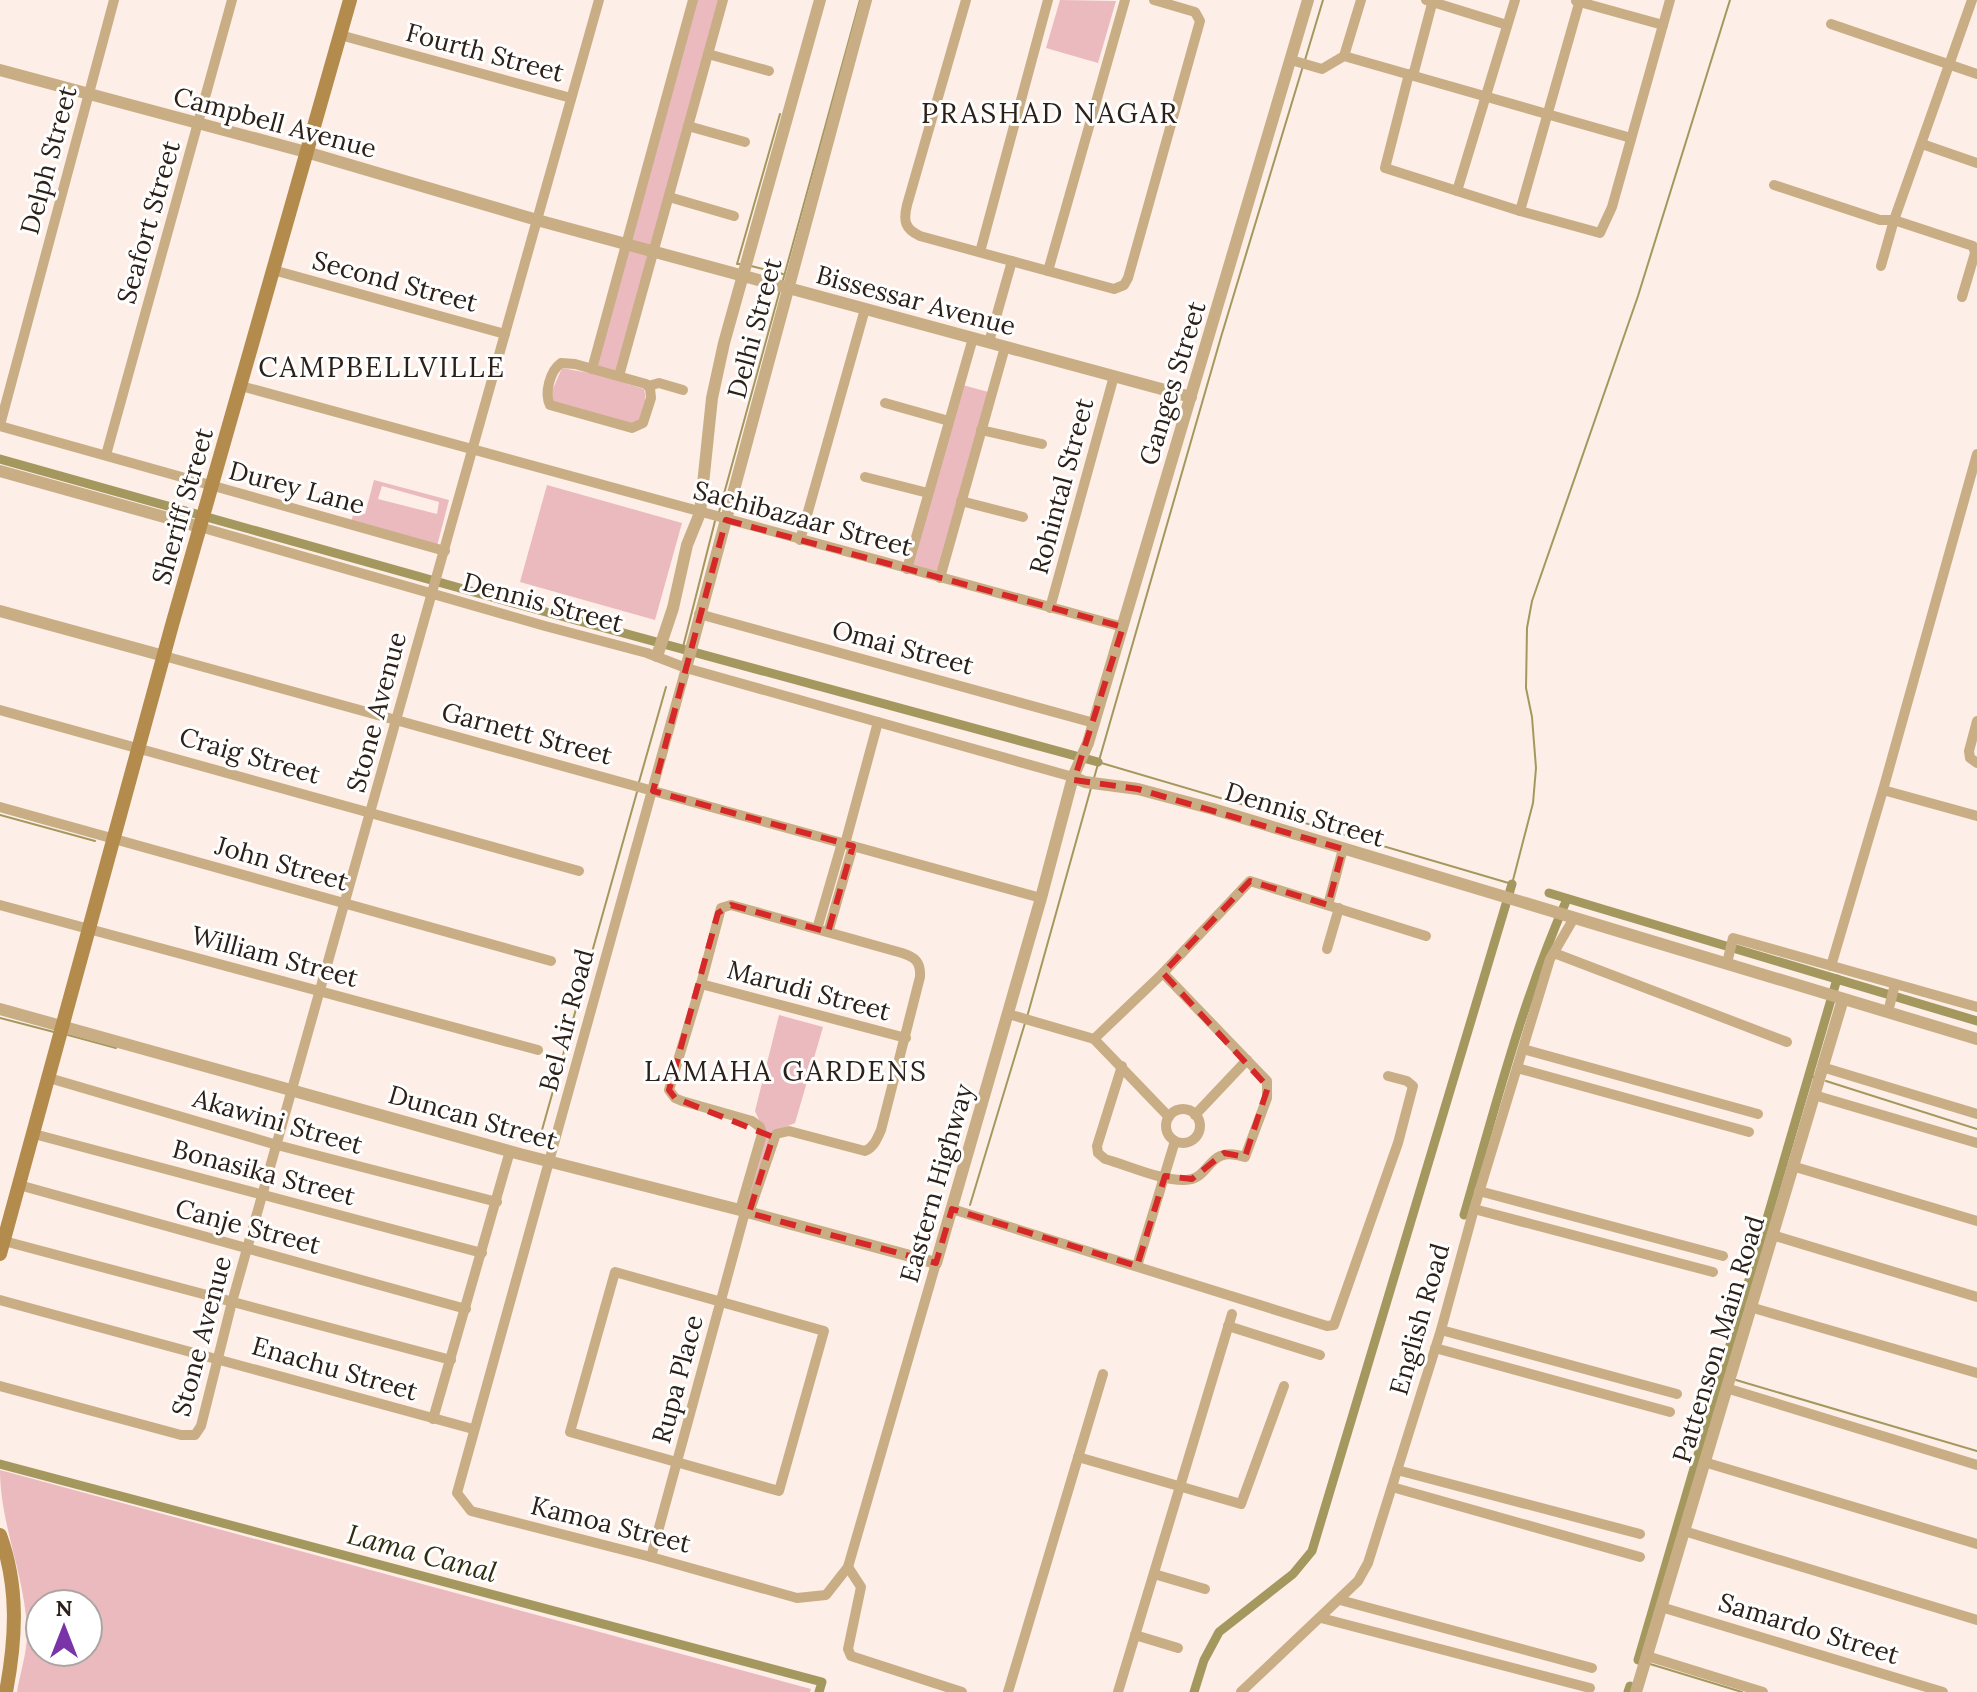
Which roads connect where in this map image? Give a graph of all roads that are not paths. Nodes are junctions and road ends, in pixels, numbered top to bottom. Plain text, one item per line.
1 (114, 0) edge
2 (232, 0) edge
3 (350, 0) edge
4 (599, 0) edge
5 (693, 0) edge
6 (723, 0) edge
7 (820, 0) edge
8 (866, 0) edge
9 (966, 0) edge
10 (1048, 0) edge
11 (1125, 0) edge
12 (1154, 0) edge
13 (1308, 0) edge
14 (1361, 0) edge
15 (1515, 0) edge
16 (1670, 0) edge
17 (1972, 0) edge
18 (1431, 1) edge
19 (1578, 1) edge
20 (1831, 24) dead end
21 (1507, 25) junction
22 (1663, 25) junction
23 (340, 35) junction
24 (708, 54) junction
25 (1344, 56) junction
26 (1299, 62) junction
27 (1949, 65) junction
28 (0, 70) edge
29 (769, 71) dead end
30 (1977, 74) edge
31 (1410, 75) junction
32 (89, 94) junction
33 (1485, 97) junction
34 (571, 98) junction
35 (1548, 114) junction
36 (198, 124) junction
37 (688, 126) junction
38 (1631, 138) junction
39 (745, 142) dead end
40 (1922, 144) junction
41 (306, 152) junction
42 (1977, 163) edge
43 (1774, 185) dead end
44 (1457, 191) junction
45 (669, 197) junction
46 (1520, 211) junction
47 (734, 216) dead end
48 (537, 220) junction
49 (1894, 220) junction
50 (627, 244) junction
51 (654, 251) junction
52 (980, 252) junction
53 (1012, 261) junction
54 (1881, 266) dead end
55 (273, 270) junction
56 (1048, 271) junction
57 (742, 275) junction
58 (783, 287) junction
59 (1962, 297) dead end
60 (865, 309) junction
61 (505, 334) junction
62 (973, 338) junction
63 (989, 342) junction
64 (1005, 347) junction
65 (592, 369) junction
66 (619, 376) junction
67 (1114, 376) junction
68 (241, 386) junction
69 (648, 386) junction
70 (683, 390) dead end
71 (1191, 397) junction
72 (885, 403) dead end
73 (949, 421) junction
74 (0, 425) edge
75 (981, 430) junction
76 (1042, 444) dead end
77 (473, 450) junction
78 (1977, 454) edge
79 (106, 455) junction
80 (0, 471) edge
81 (865, 477) dead end
82 (213, 487) junction
83 (928, 493) junction
84 (961, 501) junction
85 (714, 516) junction
86 (1023, 517) dead end
87 (200, 527) junction
88 (800, 540) junction
89 (445, 551) junction
90 (907, 569) junction
91 (940, 578) junction
92 (431, 594) junction
93 (1050, 608) junction
94 (0, 611) edge
95 (699, 614) junction
96 (1123, 627) junction
97 (164, 656) junction
98 (660, 658) junction
99 (683, 667) junction
100 (0, 710) edge
101 (395, 720) junction
102 (1977, 721) edge
103 (878, 722) junction
104 (1094, 723) junction
105 (141, 747) junction
106 (1977, 763) edge
107 (1083, 777) junction
108 (1883, 790) junction
109 (653, 791) junction
110 (0, 807) edge
111 (371, 813) junction
112 (1977, 816) edge
113 (115, 838) junction
114 (847, 844) junction
115 (1343, 849) junction
116 (579, 871) dead end
117 (1041, 898) junction
118 (346, 904) junction
119 (0, 905) edge
120 (1334, 906) junction
121 (1565, 915) junction
122 (89, 929) junction
123 (823, 931) junction
124 (1426, 936) dead end
125 (1327, 949) dead end
126 (1554, 953) junction
127 (551, 961) dead end
128 (1727, 963) junction
129 (1831, 966) junction
130 (1163, 973) junction
131 (701, 984) junction
132 (1895, 984) junction
133 (320, 990) junction
134 (1843, 999) junction
135 (1977, 1007) edge
136 (0, 1009) edge
137 (1888, 1012) junction
138 (1008, 1014) junction
139 (62, 1031) junction
140 (906, 1038) junction
141 (1094, 1039) junction
142 (1977, 1039) edge
143 (1787, 1042) dead end
144 (1523, 1049) junction
145 (538, 1050) dead end
146 (1247, 1060) junction
147 (1122, 1066) junction
148 (1517, 1068) junction
149 (1822, 1068) junction
150 (1388, 1076) dead end
151 (49, 1078) junction
152 (292, 1089) junction
153 (1815, 1090) junction
154 (1758, 1114) dead end
155 (1977, 1114) edge
156 (1195, 1115) junction
157 (1169, 1117) junction
158 (1749, 1132) dead end
159 (34, 1134) junction
160 (768, 1135) junction
161 (1175, 1141) junction
162 (1977, 1143) edge
163 (277, 1145) junction
164 (515, 1152) junction
165 (549, 1162) junction
166 (1792, 1166) junction
167 (1165, 1176) junction
168 (19, 1185) junction
169 (1479, 1191) junction
170 (262, 1195) junction
171 (497, 1202) junction
172 (952, 1209) junction
173 (1474, 1209) junction
174 (745, 1211) junction
175 (1977, 1221) edge
176 (1772, 1235) junction
177 (3, 1239) edge
178 (247, 1248) junction
179 (482, 1253) junction
180 (1723, 1256) dead end
181 (936, 1263) junction
182 (1137, 1266) junction
183 (1713, 1272) dead end
184 (1977, 1297) edge
185 (0, 1300) edge
186 (232, 1302) junction
187 (721, 1302) junction
188 (1750, 1307) junction
189 (466, 1309) junction
190 (1232, 1314) dead end
191 (1228, 1326) junction
192 (1441, 1330) junction
193 (1435, 1348) junction
194 (1320, 1355) dead end
195 (219, 1359) junction
196 (451, 1360) junction
197 (1977, 1373) edge
198 (1103, 1374) dead end
199 (0, 1386) edge
200 (1284, 1386) dead end
201 (1726, 1388) junction
202 (1677, 1394) dead end
203 (1670, 1412) dead end
204 (433, 1419) junction
205 (473, 1429) junction
206 (1078, 1457) junction
207 (677, 1462) junction
208 (1704, 1462) junction
209 (1977, 1465) edge
210 (1397, 1470) junction
211 (1392, 1487) junction
212 (1179, 1488) junction
213 (1684, 1531) junction
214 (1640, 1534) dead end
215 (0, 1535) edge
216 (1977, 1544) edge
217 (651, 1557) junction
218 (1640, 1557) dead end
219 (848, 1567) junction
220 (1154, 1574) junction
221 (1205, 1589) dead end
222 (826, 1595) joint
223 (1340, 1600) junction
224 (1661, 1607) junction
225 (1321, 1618) junction
226 (1977, 1620) edge
227 (1135, 1635) junction
228 (1178, 1648) dead end
229 (1647, 1656) junction
230 (12, 1659) junction
231 (1592, 1668) dead end
232 (0, 1687) edge
233 (1590, 1688) dead end
234 (6, 1692) edge
235 (962, 1692) edge
236 (1008, 1692) edge
237 (1118, 1692) edge
238 (1241, 1692) edge
239 (1636, 1692) edge
240 (1763, 1692) edge
241 (1943, 1692) edge

1 - 32 street, Delph Street
2 - 36 street, Seafort Street
3 - 23 main road, Sheriff Street
4 - 34 street, Stone Avenue
5 - 50 street
6 - 24 street
7 - 57 street, Delhi Street
8 - 58 street, Delhi Street
9 - 52 street
10 - 52 street
11 - 56 street
12 - 56 street
13 - 26 street, Ganges Street
14 - 25 street
15 - 21 street
16 - 22 street
17 - 27 street
18 - 21 street
18 - 31 street
19 - 22 street
19 - 35 street
20 - 27 street
21 - 33 street
22 - 38 street
23 - 34 street, Fourth Street
23 - 41 main road, Sheriff Street
24 - 29 street
24 - 37 street
25 - 26 street
25 - 31 street
26 - 71 street, Ganges Street
27 - 30 street
27 - 40 street
28 - 32 street, Campbell Avenue
31 - 33 street
31 - 44 street
32 - 36 street, Campbell Avenue
32 - 74 street, Delph Street
33 - 35 street
33 - 44 street
34 - 48 street, Stone Avenue
35 - 38 street
35 - 46 street
36 - 41 street, Campbell Avenue
36 - 79 street, Seafort Street
37 - 39 street
37 - 45 street
38 - 46 street
40 - 42 street
40 - 49 street
41 - 48 street, Campbell Avenue
41 - 55 main road, Sheriff Street
43 - 49 street
44 - 46 street
45 - 47 street
45 - 51 street
48 - 50 street, Bissessar Avenue
48 - 61 street, Stone Avenue
49 - 54 street
49 - 59 street
50 - 51 street, Bissessar Avenue
50 - 65 street
51 - 57 street, Bissessar Avenue
51 - 66 street
52 - 53 street
53 - 56 street
53 - 63 street
55 - 61 street, Second Street
55 - 68 main road, Sheriff Street
57 - 58 street, Bissessar Avenue
57 - 85 street, Delhi Street
58 - 60 street, Bissessar Avenue
58 - 85 street, Delhi Street
60 - 62 street, Bissessar Avenue
60 - 88 street
61 - 77 street, Stone Avenue
62 - 63 street, Bissessar Avenue
62 - 73 street
63 - 64 street, Bissessar Avenue
64 - 67 street, Bissessar Avenue
64 - 75 street
65 - 66 street
65 - 69 street
66 - 69 street
67 - 71 street, Bissessar Avenue
67 - 93 street, Rohintal Street
68 - 77 street, Sachibazaar Street
68 - 82 main road, Sheriff Street
69 - 70 street
71 - 96 street, Ganges Street
72 - 73 street
73 - 83 street
74 - 79 street, Durey Lane
75 - 76 street
75 - 84 street
77 - 85 street, Sachibazaar Street
77 - 89 street, Stone Avenue
78 - 108 street
79 - 82 street, Durey Lane
80 - 87 street, Dennis Street
81 - 83 street
82 - 87 main road, Sheriff Street
82 - 89 street, Durey Lane
83 - 90 street
84 - 86 street
84 - 91 street
85 - 88 street, Sachibazaar Street
85 - 95 street, Delhi Street
85 - 98 street, Delhi Street
87 - 92 street, Dennis Street
87 - 97 main road, Sheriff Street
88 - 90 street, Sachibazaar Street
89 - 92 street, Stone Avenue
90 - 91 street, Sachibazaar Street
91 - 93 street, Sachibazaar Street
92 - 98 street, Dennis Street
92 - 101 street, Stone Avenue
93 - 96 street, Sachibazaar Street
94 - 97 street, Garnett Street
95 - 99 street, Delhi Street
95 - 104 street, Omai Street
96 - 104 street, Ganges Street
97 - 101 street, Garnett Street
97 - 105 main road, Sheriff Street
98 - 99 street, Dennis Street
99 - 103 street, Dennis Street
99 - 109 street, Bel Air Road
100 - 105 street, Craig Street
101 - 109 street, Garnett Street
101 - 111 street, Stone Avenue
102 - 106 street
103 - 107 street, Dennis Street
103 - 114 street
104 - 107 street, Ganges Street
105 - 111 street, Craig Street
105 - 113 main road, Sheriff Street
107 - 115 street, Dennis Street
107 - 117 street, Eastern Highway
108 - 112 street
108 - 129 street
109 - 114 street, Garnett Street
109 - 165 street, Bel Air Road
110 - 113 street, John Street
111 - 116 street, Craig Street
111 - 118 street, Stone Avenue
113 - 118 street, John Street
113 - 122 main road, Sheriff Street
114 - 117 street, Garnett Street
114 - 123 street
115 - 120 street
115 - 121 street, Dennis Street
117 - 138 street, Eastern Highway
118 - 127 street, John Street
118 - 133 street, Stone Avenue
119 - 122 street, William Street
120 - 124 street
120 - 125 street
120 - 130 street
121 - 126 street, English Road
121 - 128 street
122 - 133 street, William Street
122 - 139 main road, Sheriff Street
123 - 131 street
123 - 140 street
126 - 143 street
126 - 144 street, English Road
128 - 129 street
128 - 134 street
129 - 132 street
130 - 141 street
130 - 146 street
131 - 140 street, Marudi Street
131 - 160 street
132 - 135 street
132 - 137 street
133 - 145 street, William Street
133 - 152 street, Stone Avenue
134 - 137 street
134 - 149 street, Pattenson Main Road
136 - 139 street, Duncan Street
137 - 142 street
138 - 141 street
138 - 172 street, Eastern Highway
139 - 151 main road, Sheriff Street
139 - 152 street, Duncan Street
140 - 160 street
141 - 147 street
144 - 148 street, English Road
144 - 154 street
146 - 156 street
146 - 167 street
147 - 157 street
147 - 167 street
148 - 158 street
148 - 169 street, English Road
149 - 153 street, Pattenson Main Road
149 - 155 street
150 - 182 street
151 - 159 main road, Sheriff Street
151 - 163 street, Akawini Street
152 - 163 street, Stone Avenue
152 - 164 street, Duncan Street
153 - 162 street
153 - 166 street, Pattenson Main Road
156 - 157 street
156 - 161 street
157 - 161 street
159 - 168 main road, Sheriff Street
159 - 170 street, Bonasika Street
160 - 174 street, Rupa Place
161 - 167 street
163 - 170 street, Stone Avenue
163 - 171 street, Akawini Street
164 - 165 street, Duncan Street
164 - 171 street
165 - 174 street, Duncan Street
165 - 205 street, Bel Air Road
166 - 175 street
166 - 176 street, Pattenson Main Road
167 - 182 street
168 - 177 main road, Sheriff Street
168 - 178 street, Canje Street
169 - 173 street, English Road
169 - 180 street
170 - 178 street, Stone Avenue
170 - 179 street, Bonasika Street
171 - 179 street
172 - 181 street, Eastern Highway
172 - 182 street
173 - 183 street
173 - 192 street, English Road
174 - 181 street, Duncan Street
174 - 187 street, Rupa Place
176 - 184 street
176 - 188 street, Pattenson Main Road
177 - 186 street
178 - 186 street, Stone Avenue
178 - 189 street, Canje Street
179 - 189 street
181 - 219 street, Eastern Highway
185 - 195 street, Enachu Street
186 - 195 street, Stone Avenue
186 - 196 street
187 - 207 street, Rupa Place
187 - 207 street
187 - 207 street
188 - 197 street
188 - 201 street, Pattenson Main Road
189 - 196 street
190 - 191 street
191 - 194 street
191 - 212 street
192 - 193 street, English Road
192 - 202 street
193 - 203 street
193 - 210 street, English Road
195 - 199 street, Stone Avenue
195 - 204 street, Enachu Street
196 - 204 street
198 - 206 street
200 - 212 street
201 - 208 street, Pattenson Main Road
201 - 209 street
204 - 205 street, Enachu Street
205 - 217 street, Kamoa Street
206 - 212 street
206 - 236 street
207 - 217 street, Rupa Place
208 - 213 street, Pattenson Main Road
208 - 216 street
210 - 211 street, English Road
210 - 214 street
211 - 218 street
211 - 223 street, English Road
212 - 220 street
213 - 224 street, Pattenson Main Road
213 - 226 street
215 - 230 main road
217 - 222 street, Kamoa Street
219 - 222 street, Eastern Highway
219 - 235 street
220 - 221 street
220 - 227 street
223 - 225 street, English Road
223 - 231 street
224 - 229 street, Pattenson Main Road
224 - 241 street, Samardo Street
225 - 233 street
225 - 238 street, English Road
227 - 228 street
227 - 237 street
229 - 239 street, Pattenson Main Road
229 - 240 street
230 - 232 main road
230 - 234 main road

